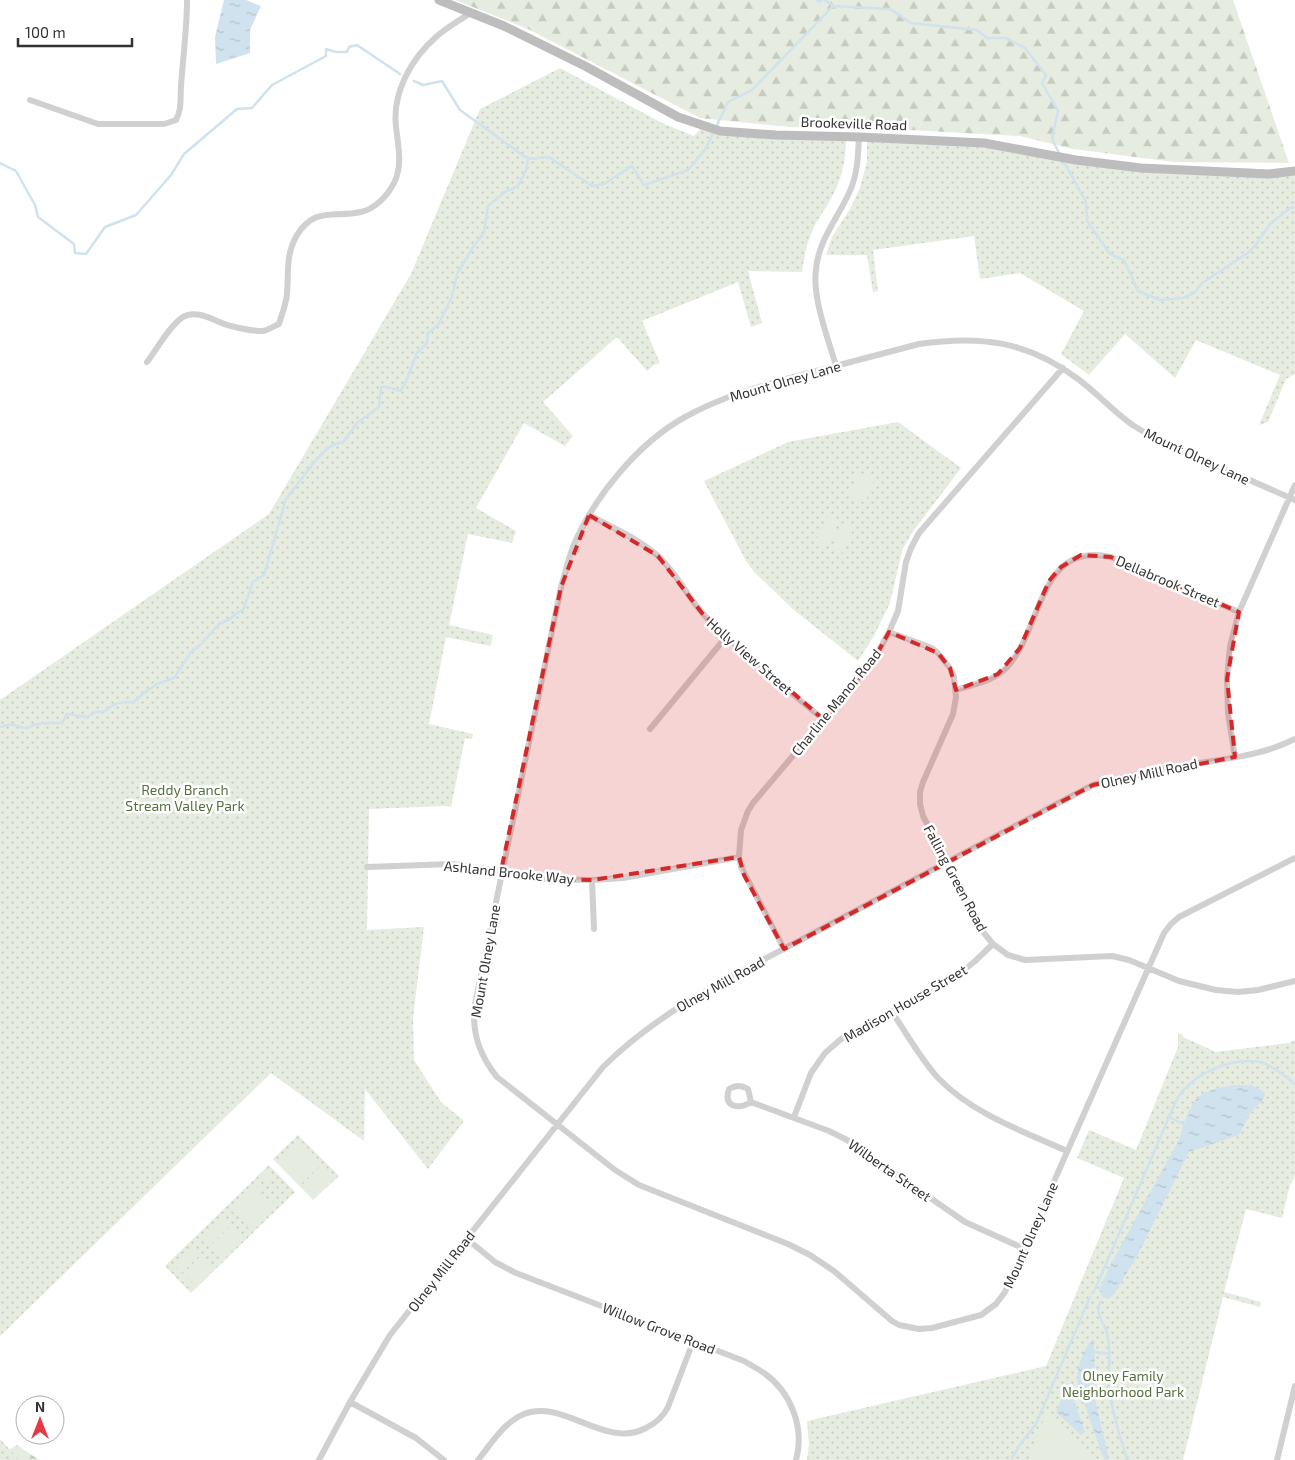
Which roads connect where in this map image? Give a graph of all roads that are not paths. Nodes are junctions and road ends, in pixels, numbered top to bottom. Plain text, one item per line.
1 (187, 0) edge
2 (439, 0) edge
3 (470, 13) junction
4 (30, 100) dead end
5 (859, 137) junction
6 (1295, 171) edge
7 (148, 362) dead end
8 (836, 366) junction
9 (1063, 368) junction
10 (1295, 484) edge
11 (1292, 498) edge
12 (589, 515) junction
13 (1239, 612) junction
14 (889, 632) junction
15 (726, 637) junction
16 (956, 690) junction
17 (824, 720) junction
18 (650, 728) dead end
19 (1295, 739) edge
20 (1235, 757) junction
21 (739, 857) junction
22 (1295, 858) edge
23 (947, 862) junction
24 (367, 867) dead end
25 (501, 871) junction
26 (592, 880) junction
27 (594, 930) dead end
28 (993, 944) junction
29 (784, 949) junction
30 (1148, 968) junction
31 (1295, 981) edge
32 (892, 1012) junction
33 (750, 1102) dead end
34 (794, 1117) junction
35 (557, 1125) junction
36 (1067, 1151) junction
37 (466, 1239) junction
38 (1025, 1248) junction
39 (693, 1342) junction
40 (1295, 1386) edge
41 (350, 1402) junction
42 (319, 1460) edge
43 (444, 1460) edge
44 (478, 1460) edge
45 (796, 1460) edge
46 (1276, 1460) edge

1 - 4 street
2 - 3 street, Brookeville Road
3 - 5 street, Brookeville Road
3 - 7 street
5 - 6 street, Brookeville Road
5 - 8 street
8 - 9 street, Mount Olney Lane
8 - 12 street, Mount Olney Lane
9 - 11 street, Mount Olney Lane
9 - 14 street, Charline Manor Road
10 - 11 street
11 - 13 street
12 - 15 street, Holly View Street
12 - 25 street, Mount Olney Lane
13 - 16 street, Dellabrook Street
13 - 20 street
14 - 16 street, Falling Green Road
14 - 17 street, Charline Manor Road
15 - 17 street, Holly View Street
15 - 18 street
16 - 23 street, Falling Green Road
17 - 21 street, Charline Manor Road
19 - 20 street, Olney Mill Road
20 - 23 street, Olney Mill Road
21 - 26 street, Ashland Brooke Way
21 - 29 street, Charline Manor Road
22 - 30 street, Mount Olney Lane
23 - 28 street, Falling Green Road
23 - 29 street, Olney Mill Road
24 - 25 street, Ashland Brooke Way
25 - 26 street, Ashland Brooke Way
25 - 35 street, Mount Olney Lane
26 - 27 street
28 - 30 street, Falling Green Road
28 - 32 street, Madison House Street
29 - 35 street, Olney Mill Road
30 - 31 street, Falling Green Road
30 - 36 street, Mount Olney Lane
32 - 34 street, Madison House Street
32 - 36 street
33 - 34 street, Wilberta Street
34 - 38 street, Wilberta Street
35 - 37 street, Olney Mill Road
35 - 38 street, Mount Olney Lane
36 - 38 street, Mount Olney Lane
37 - 39 street, Willow Grove Road
37 - 41 street, Olney Mill Road
39 - 44 street
39 - 45 street, Willow Grove Road
40 - 46 street
41 - 42 street, Olney Mill Road
41 - 43 street

